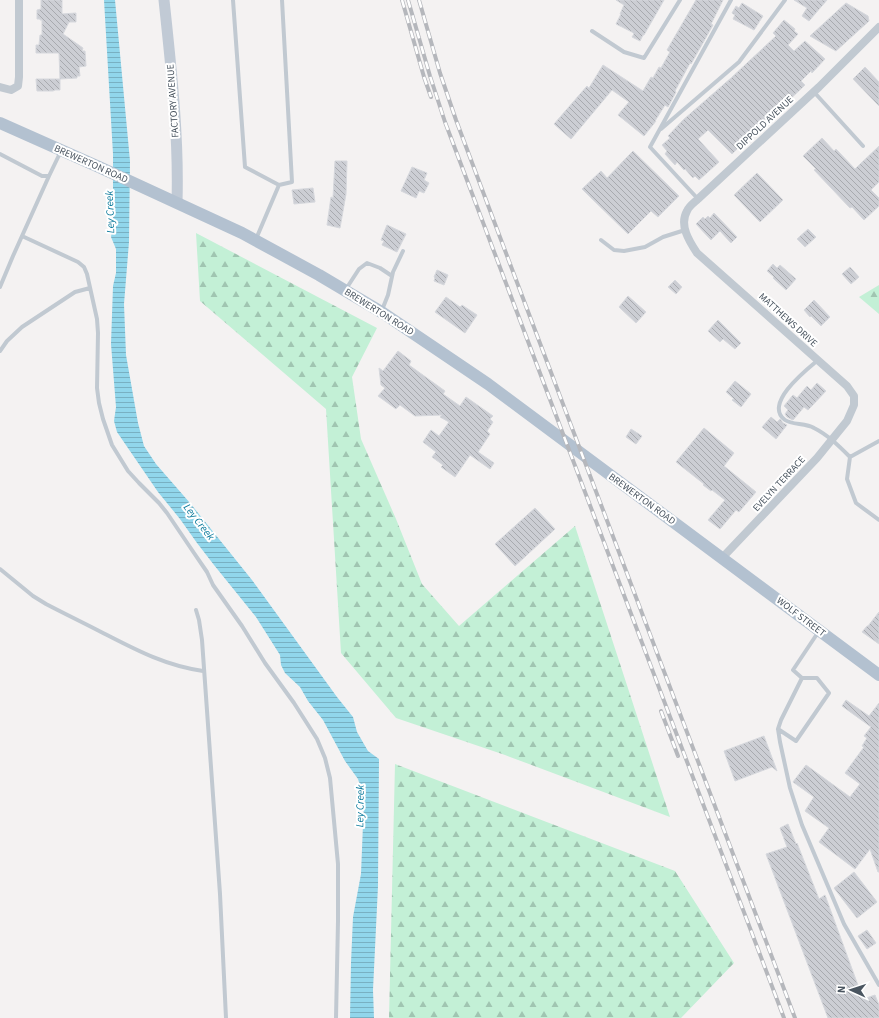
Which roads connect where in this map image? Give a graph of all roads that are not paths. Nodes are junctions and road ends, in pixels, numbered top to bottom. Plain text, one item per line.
1 (19, 0) edge
2 (164, 0) edge
3 (233, 0) edge
4 (282, 0) edge
5 (680, 0) edge
6 (731, 0) edge
7 (785, 0) edge
8 (879, 27) edge
9 (592, 31) dead end
10 (0, 87) edge
11 (814, 91) junction
12 (0, 123) edge
13 (659, 132) junction
14 (863, 146) dead end
15 (61, 150) junction
16 (0, 154) edge
17 (49, 176) junction
18 (280, 185) junction
19 (698, 199) junction
20 (177, 202) junction
21 (685, 230) junction
22 (22, 236) junction
23 (255, 240) junction
24 (601, 240) dead end
25 (688, 240) joint
26 (403, 251) dead end
27 (392, 276) junction
28 (0, 287) edge
29 (90, 288) junction
30 (345, 290) junction
31 (381, 312) junction
32 (0, 351) edge
33 (818, 360) junction
34 (847, 421) joint
35 (832, 440) junction
36 (879, 441) edge
37 (850, 457) junction
38 (879, 520) edge
39 (722, 558) junction
40 (0, 568) edge
41 (196, 610) dead end
42 (819, 631) junction
43 (204, 671) junction
44 (879, 675) edge
45 (802, 678) junction
46 (778, 729) junction
47 (879, 985) edge
48 (226, 1018) edge
49 (336, 1018) edge

1 - 10 street
2 - 20 street, FACTORY AVENUE
3 - 18 lane
4 - 18 lane
5 - 9 lane
6 - 13 lane
7 - 13 lane
8 - 11 street, DIPPOLD AVENUE
11 - 14 lane
11 - 19 street, DIPPOLD AVENUE
12 - 15 main road, BREWERTON ROAD
13 - 19 lane
15 - 17 lane
15 - 20 main road, BREWERTON ROAD
16 - 17 lane
17 - 22 lane
18 - 23 lane
19 - 21 street, DIPPOLD AVENUE
20 - 23 main road, BREWERTON ROAD
21 - 24 lane
21 - 25 street, DIPPOLD AVENUE
22 - 28 lane
22 - 29 lane
23 - 30 main road, BREWERTON ROAD
25 - 33 street, MATTHEWS DRIVE
26 - 27 lane
27 - 30 lane
27 - 31 lane
29 - 32 lane
29 - 49 lane
30 - 31 main road, BREWERTON ROAD
31 - 39 main road, BREWERTON ROAD
33 - 34 street, MATTHEWS DRIVE
33 - 35 lane
34 - 35 street, EVELYN TERRACE
35 - 37 lane
35 - 39 street, EVELYN TERRACE
36 - 37 lane
37 - 38 lane
39 - 42 main road, WOLF STREET
40 - 43 lane
41 - 43 lane
42 - 44 main road, WOLF STREET
42 - 45 lane
43 - 48 lane
45 - 46 lane
45 - 46 lane
46 - 47 lane

